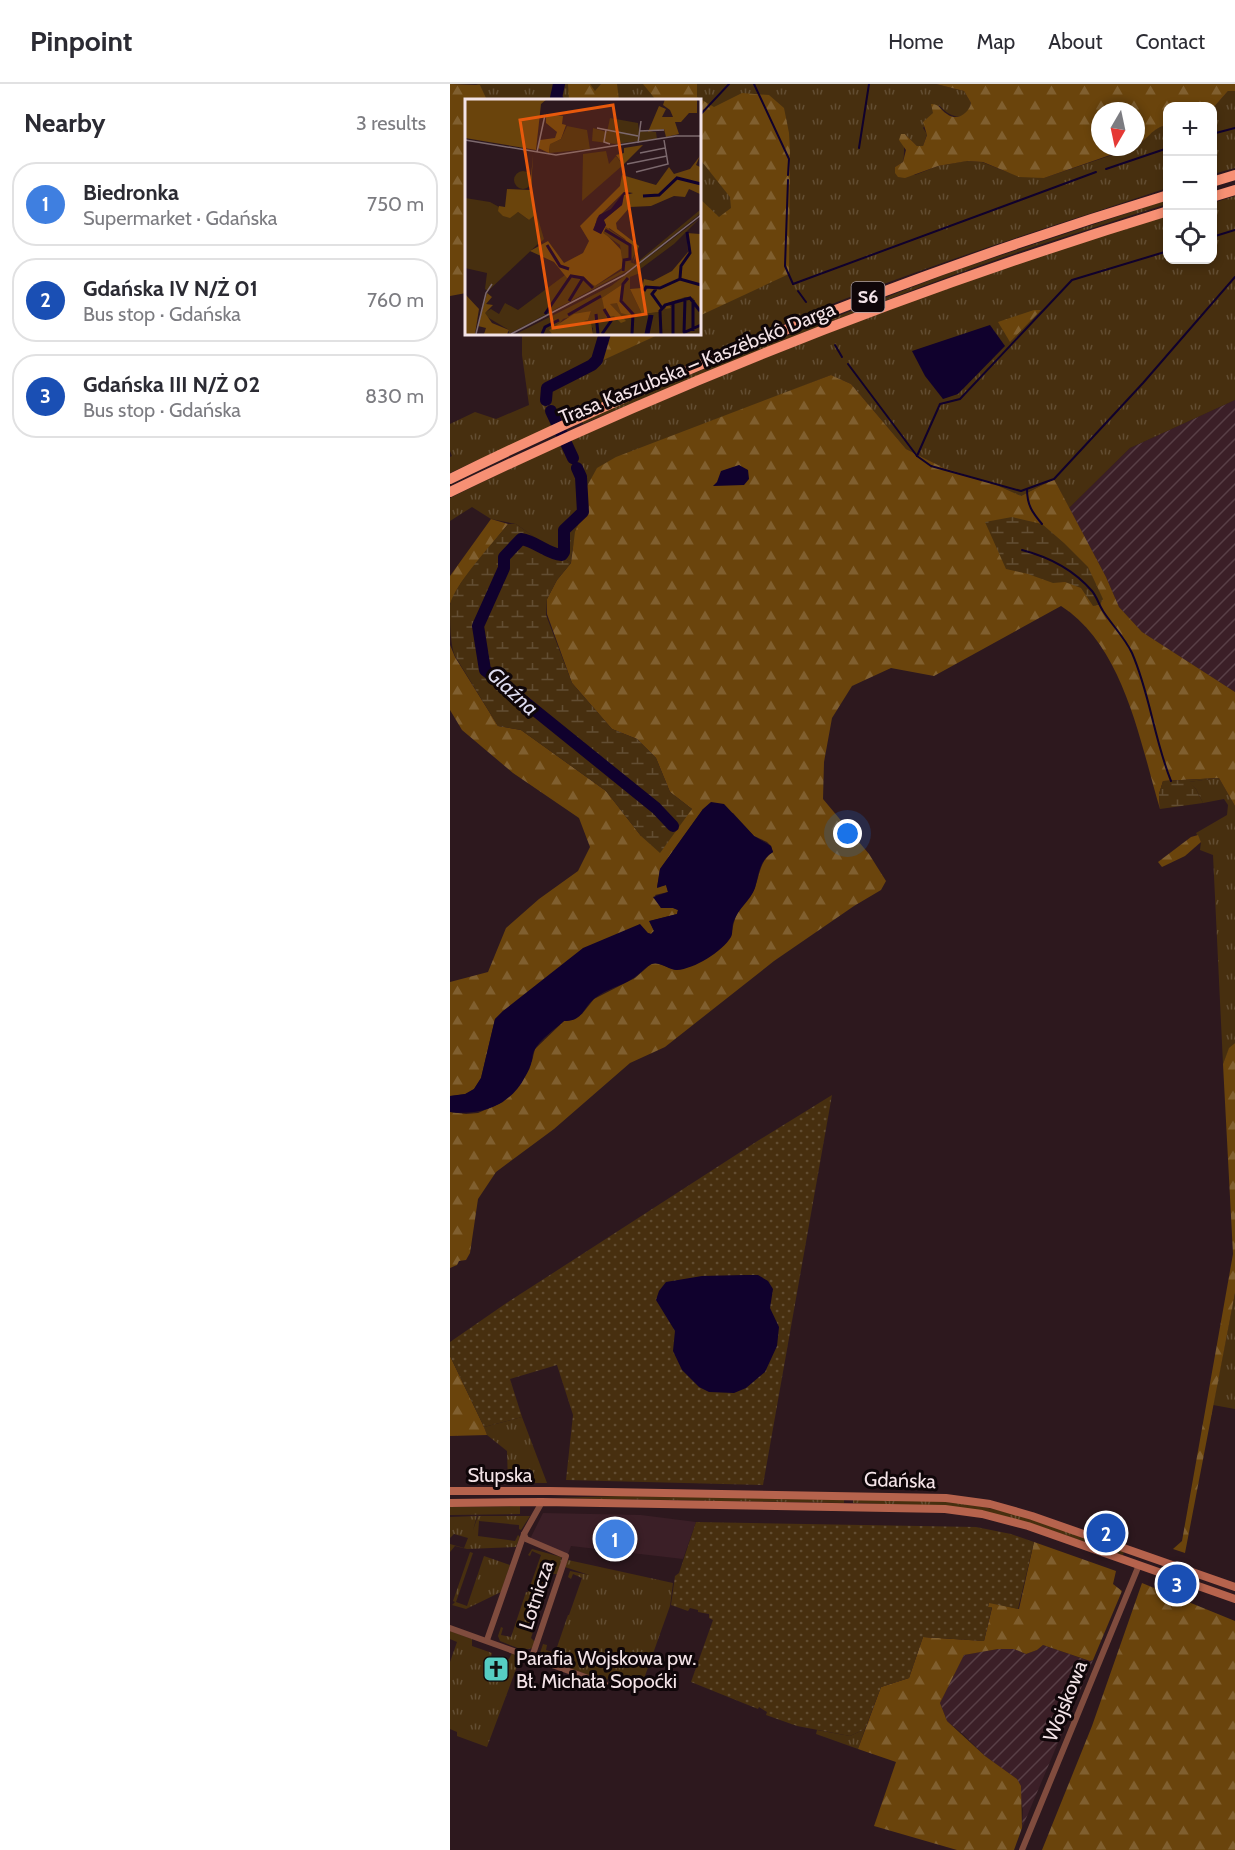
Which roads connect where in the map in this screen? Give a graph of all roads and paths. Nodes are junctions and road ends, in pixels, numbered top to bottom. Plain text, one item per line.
1 (1235, 175) edge
2 (1217, 180) edge
3 (1235, 190) edge
4 (1217, 195) edge
5 (1163, 196) edge
6 (1163, 212) edge
7 (578, 425) junction
8 (542, 441) junction
9 (450, 479) edge
10 (450, 492) edge
11 (450, 1491) edge
12 (550, 1491) joint
13 (542, 1502) junction
14 (554, 1502) joint
15 (450, 1503) edge
16 (526, 1531) junction
17 (1138, 1565) junction
18 (1235, 1587) edge
19 (1235, 1599) edge
20 (450, 1628) edge
21 (487, 1641) junction
22 (532, 1657) junction
23 (605, 1684) dead end
24 (1023, 1850) edge

1 - 2 highway
3 - 4 highway
5 - 7 highway, Trasa Kaszubska – Kaszëbskô Darga / S6
6 - 7 highway, Trasa Kaszubska – Kaszëbskô Darga / S6
7 - 8 highway, Trasa Kaszubska – Kaszëbskô Darga / S6
8 - 9 highway, Trasa Kaszubska – Kaszëbskô Darga / S6
8 - 10 highway, Trasa Kaszubska – Kaszëbskô Darga / S6
11 - 12 main road, Słupska
12 - 18 main road, Gdańska
13 - 14 main road, Słupska
13 - 15 main road, Słupska
13 - 16 street, Słupska
14 - 17 main road, Gdańska
16 - 21 street, Lotnicza
16 - 22 street, Lotnicza
17 - 19 main road, Gdańska
17 - 24 street, Wojskowa
20 - 21 street
21 - 22 street
22 - 23 street

